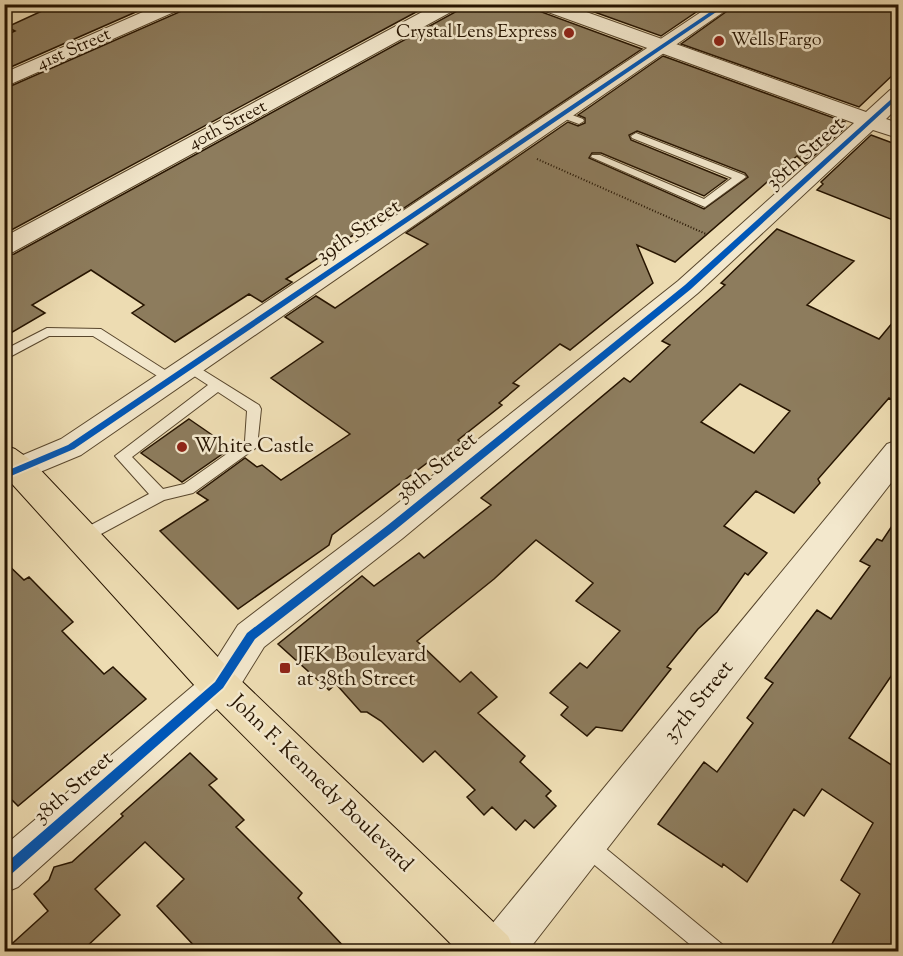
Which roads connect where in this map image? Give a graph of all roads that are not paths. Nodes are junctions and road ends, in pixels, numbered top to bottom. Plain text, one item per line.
1 (177, 4) edge
2 (452, 4) edge
3 (544, 4) edge
4 (726, 4) edge
5 (665, 47) junction
6 (4, 81) edge
7 (898, 95) edge
8 (870, 120) junction
9 (898, 130) edge
10 (636, 136) dead end
11 (596, 157) dead end
12 (4, 247) edge
13 (4, 356) edge
14 (181, 373) junction
15 (216, 386) junction
16 (898, 452) edge
17 (10, 468) edge
18 (160, 495) junction
19 (82, 537) junction
20 (219, 685) junction
21 (585, 844) junction
22 (4, 873) edge
23 (492, 951) edge
24 (498, 951) edge
25 (716, 951) edge

1 - 6 street, 41st Street
2 - 12 street, 40th Street
3 - 5 street
4 - 5 street, 39th Street
5 - 8 street
5 - 14 street, 39th Street
7 - 8 street, 38th Street
8 - 9 street
8 - 20 street, 38th Street
10 - 11 lane
13 - 14 lane
14 - 15 lane
14 - 17 street, 39th Street
15 - 18 lane
15 - 18 lane
16 - 21 street, 37th Street
17 - 19 main road, John F. Kennedy Boulevard
18 - 19 lane
19 - 20 main road, John F. Kennedy Boulevard
20 - 22 street, 38th Street
20 - 23 main road, John F. Kennedy Boulevard
21 - 24 street, 37th Street
21 - 25 lane

